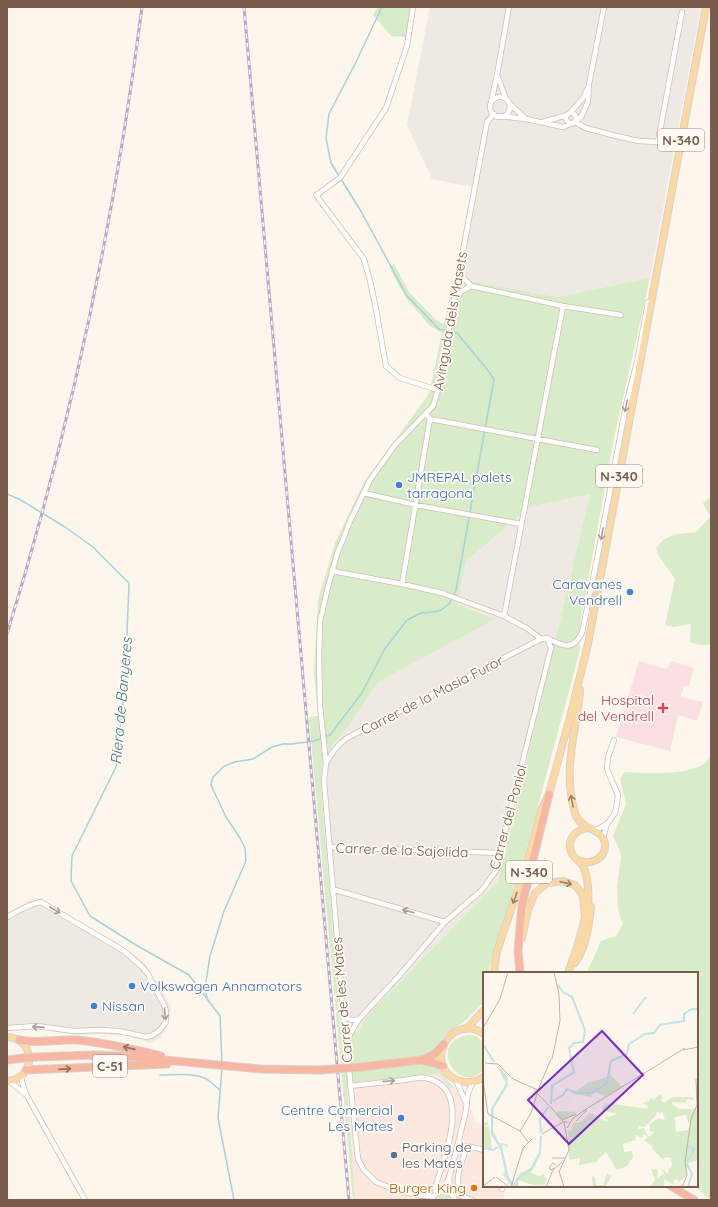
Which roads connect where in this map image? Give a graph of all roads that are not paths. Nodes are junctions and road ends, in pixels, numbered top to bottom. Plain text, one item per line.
1 (413, 7) edge
2 (509, 7) edge
3 (604, 7) edge
4 (706, 7) edge
5 (682, 12) dead end
6 (497, 75) junction
7 (589, 84) junction
8 (508, 101) junction
9 (491, 102) junction
10 (494, 114) junction
11 (569, 114) junction
12 (500, 116) junction
13 (526, 119) junction
14 (541, 122) junction
15 (575, 122) junction
16 (459, 273) junction
17 (657, 273) junction
18 (465, 279) junction
19 (456, 284) junction
20 (471, 286) junction
21 (462, 290) junction
22 (454, 299) junction
23 (563, 306) junction
24 (621, 315) dead end
25 (438, 390) junction
26 (426, 414) junction
27 (430, 419) junction
28 (538, 439) junction
29 (597, 450) dead end
30 (364, 493) junction
31 (416, 505) junction
32 (522, 524) junction
33 (332, 570) junction
34 (402, 584) junction
35 (504, 616) junction
36 (547, 638) junction
37 (540, 639) junction
38 (579, 678) junction
39 (614, 740) dead end
40 (326, 763) junction
41 (549, 794) junction
42 (607, 824) junction
43 (592, 829) junction
44 (603, 838) junction
45 (329, 847) junction
46 (500, 853) junction
47 (580, 861) junction
48 (594, 862) junction
49 (332, 889) junction
50 (7, 917) edge
51 (445, 922) junction
52 (518, 951) junction
53 (572, 963) junction
54 (494, 972) edge
55 (520, 972) edge
56 (568, 972) edge
57 (569, 972) edge
58 (343, 1010) junction
59 (483, 1011) edge
60 (359, 1019) junction
61 (345, 1027) junction
62 (7, 1028) edge
63 (466, 1029) junction
64 (483, 1033) edge
65 (7, 1036) edge
66 (19, 1040) junction
67 (346, 1042) junction
68 (444, 1044) junction
69 (7, 1060) edge
70 (421, 1060) junction
71 (195, 1063) junction
72 (443, 1066) junction
73 (24, 1073) junction
74 (483, 1077) edge
75 (456, 1080) junction
76 (8, 1081) edge
77 (473, 1082) junction
78 (350, 1086) junction
79 (26, 1094) junction
80 (466, 1105) junction
81 (458, 1144) junction
82 (467, 1146) junction
83 (483, 1150) edge
84 (449, 1178) junction
85 (673, 1187) edge
86 (443, 1190) junction
87 (450, 1192) junction
88 (422, 1196) junction
89 (434, 1196) edge
90 (85, 1200) edge
91 (429, 1200) edge
92 (455, 1200) edge
93 (472, 1200) edge
94 (694, 1200) edge

1 - 25 street
2 - 6 street
3 - 7 street
4 - 17 main road, N-340
5 - 15 street
6 - 8 street
6 - 9 street
7 - 11 street
7 - 15 street
8 - 9 street
8 - 12 street
8 - 13 street
9 - 10 street
10 - 12 street
10 - 16 street, Avinguda dels Masets
11 - 14 street
11 - 15 street
11 - 15 street
12 - 13 street
13 - 14 street
14 - 15 street
16 - 18 street
16 - 19 street, Avinguda dels Masets
17 -> 36 street
17 - 38 main road, N-340
18 - 19 street
18 - 20 street
19 - 21 street
19 - 22 street, Avinguda dels Masets
20 - 21 street
20 - 23 street
21 - 22 street
22 - 25 street, Avinguda dels Masets
23 - 24 street
23 - 28 street
25 - 26 street, Avinguda dels Masets
26 - 27 street
26 - 30 street, Avinguda dels Masets
27 - 28 street
27 - 31 street
28 - 29 street
28 - 32 street
30 - 31 street
30 - 33 street, Avinguda dels Masets
31 - 32 street
31 - 34 street
32 - 35 street
33 - 34 street
33 - 40 street, Avinguda dels Masets
34 - 35 street
35 - 37 street
36 - 37 street, Carrer de la Masia Furor
36 - 46 street, Carrer del Poniol
37 - 40 street, Carrer de la Masia Furor
38 - 41 main road, N-340
43 -> 38 main road
39 - 42 street
40 - 45 street, Carrer de les Mates
41 - 52 highway, N-340
41 -> 54 main road
42 - 43 street
42 - 44 street
43 - 44 main road
43 - 47 main road
44 - 48 main road
45 - 46 street, Carrer de la Sajolida
45 - 49 street, Carrer de les Mates
46 - 51 street, Carrer del Poniol
47 - 48 main road
47 - 53 main road
48 - 57 main road
51 -> 49 street
49 - 58 street, Carrer de les Mates
50 -> 62 street
51 - 60 street, Carrer del Poniol
52 -> 53 main road
52 - 55 highway, N-340
53 - 56 main road
58 - 60 street
58 - 61 street, Carrer de les Mates
59 - 63 main road
60 - 61 street, Carrer del Poniol
60 - 67 street, Carrer del Poniol
61 - 67 street, Carrer de les Mates
63 - 64 main road
63 - 68 main road
65 - 66 main road
71 -> 66 highway
66 - 73 main road
67 - 78 street, Carrer de les Mates
68 - 70 highway, C-51
68 - 72 main road
69 - 71 highway, C-51, bridge
70 - 71 highway, C-51, bridge
70 - 72 highway, C-51
73 -> 71 highway, C-51
72 - 75 main road
73 - 76 main road
73 - 79 street
74 - 77 main road
75 - 77 main road
75 - 80 street
76 - 79 street
77 - 80 street
78 - 88 street, Carrer de les Mates
78 -> 89 street
79 - 90 street
80 - 81 street
81 - 82 street
81 - 84 street
82 - 83 street
82 - 93 street
84 - 86 street
84 - 87 street
85 - 94 highway
86 - 87 street
86 - 89 street
87 - 92 street
88 - 89 street, Carrer de les Mates
88 - 91 street, Carrer de les Mates

